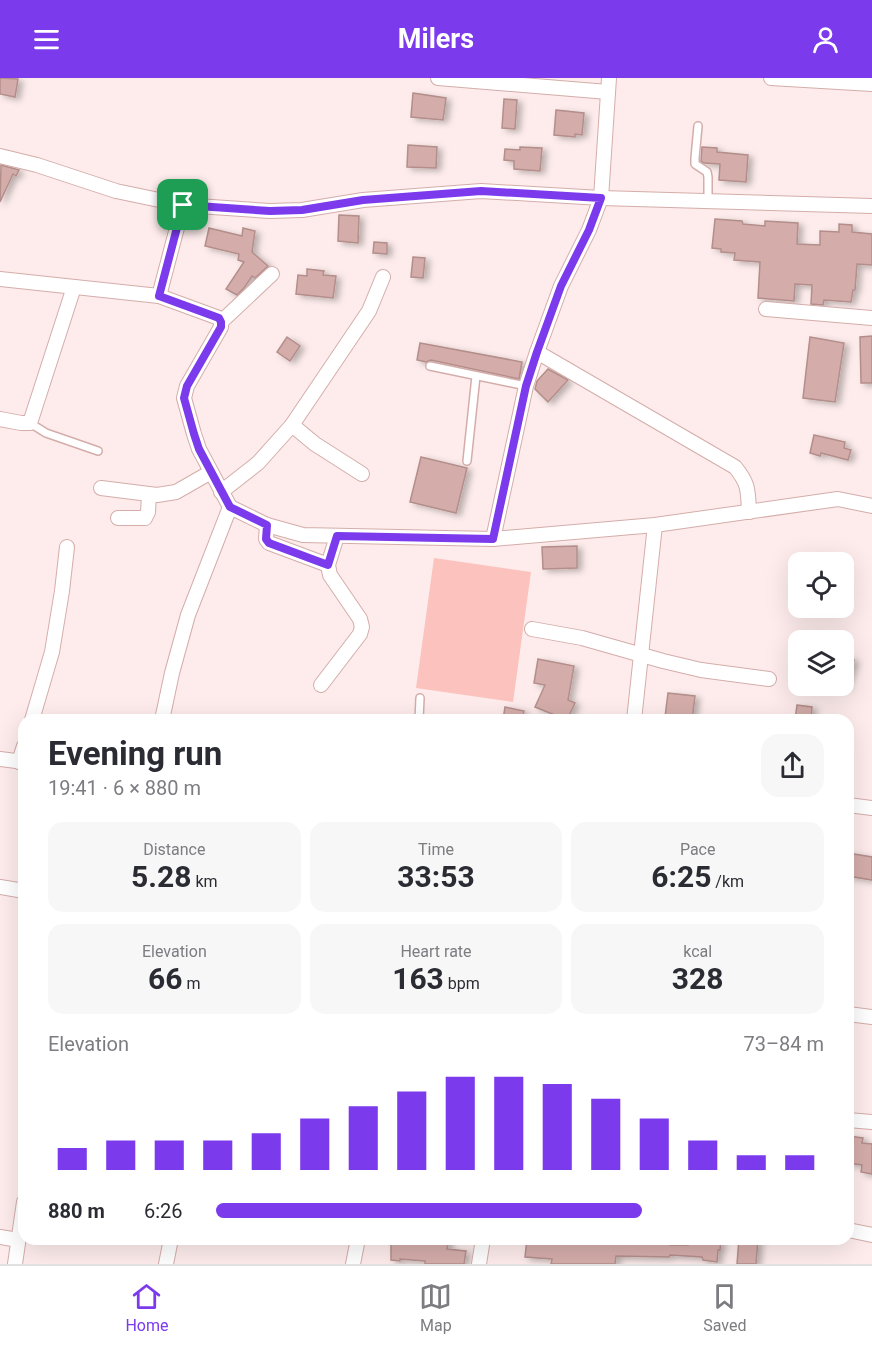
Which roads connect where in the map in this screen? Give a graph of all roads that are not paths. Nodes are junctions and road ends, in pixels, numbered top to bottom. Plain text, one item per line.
1 (438, 78) edge
2 (771, 78) edge
3 (847, 81) edge
4 (872, 84) edge
5 (609, 85) edge
6 (698, 126) dead end
7 (0, 156) edge
8 (601, 198) junction
9 (708, 201) junction
10 (183, 205) junction
11 (872, 206) edge
12 (272, 274) dead end
13 (383, 277) dead end
14 (0, 279) edge
15 (74, 286) junction
16 (159, 296) junction
17 (766, 309) dead end
18 (872, 318) edge
19 (221, 322) junction
20 (537, 352) junction
21 (430, 366) dead end
22 (476, 376) junction
23 (526, 386) junction
24 (0, 419) edge
25 (30, 423) junction
26 (292, 425) junction
27 (98, 452) dead end
28 (467, 461) dead end
29 (211, 472) junction
30 (362, 474) dead end
31 (101, 488) dead end
32 (221, 492) junction
33 (149, 495) junction
34 (872, 506) edge
35 (230, 507) junction
36 (749, 512) junction
37 (118, 518) dead end
38 (267, 525) junction
39 (656, 525) junction
40 (337, 536) junction
41 (493, 539) junction
42 (67, 546) dead end
43 (328, 565) junction
44 (532, 629) dead end
45 (642, 655) junction
46 (769, 679) dead end
47 (321, 685) dead end
48 (420, 698) dead end
49 (34, 714) edge
50 (163, 714) edge
51 (419, 714) edge
52 (635, 714) edge
53 (0, 759) edge
54 (18, 761) edge
55 (854, 806) edge
56 (872, 808) edge
57 (0, 887) edge
58 (18, 890) edge
59 (854, 1015) edge
60 (872, 1017) edge
61 (854, 1120) edge
62 (872, 1122) edge
63 (854, 1231) edge
64 (872, 1235) edge
65 (0, 1237) edge
66 (18, 1240) joint
67 (170, 1245) edge
68 (357, 1245) edge
69 (482, 1245) edge
70 (15, 1264) edge
71 (166, 1264) edge
72 (353, 1264) edge
73 (479, 1264) edge

1 - 5 street
2 - 3 street
3 - 4 street
5 - 8 street
6 - 9 lane
7 - 10 street
8 - 9 street
8 - 10 street
8 - 20 street
9 - 11 street
10 - 16 street
12 - 19 street
13 - 26 street
14 - 15 street
15 - 16 street
15 - 25 street
16 - 19 street
17 - 18 street
19 - 29 street
20 - 23 street
20 - 36 street
21 - 22 lane
22 - 23 lane
22 - 28 lane
23 - 41 street
24 - 25 street
25 - 27 lane
26 - 30 street
26 - 32 street
29 - 32 street
29 - 33 street
31 - 33 street
32 - 35 street
33 - 37 street
34 - 36 street
35 - 38 street
35 - 50 street
36 - 39 street
38 - 40 street
38 - 43 street
39 - 41 street
39 - 45 street
40 - 41 street
40 - 43 street
42 - 49 street
43 - 47 street
44 - 45 street
45 - 46 street
45 - 52 street
48 - 51 lane
53 - 54 street
55 - 56 street
57 - 58 street
59 - 60 street
61 - 62 street
63 - 64 street
65 - 66 street
66 - 70 street
67 - 71 street
68 - 72 street
69 - 73 street

